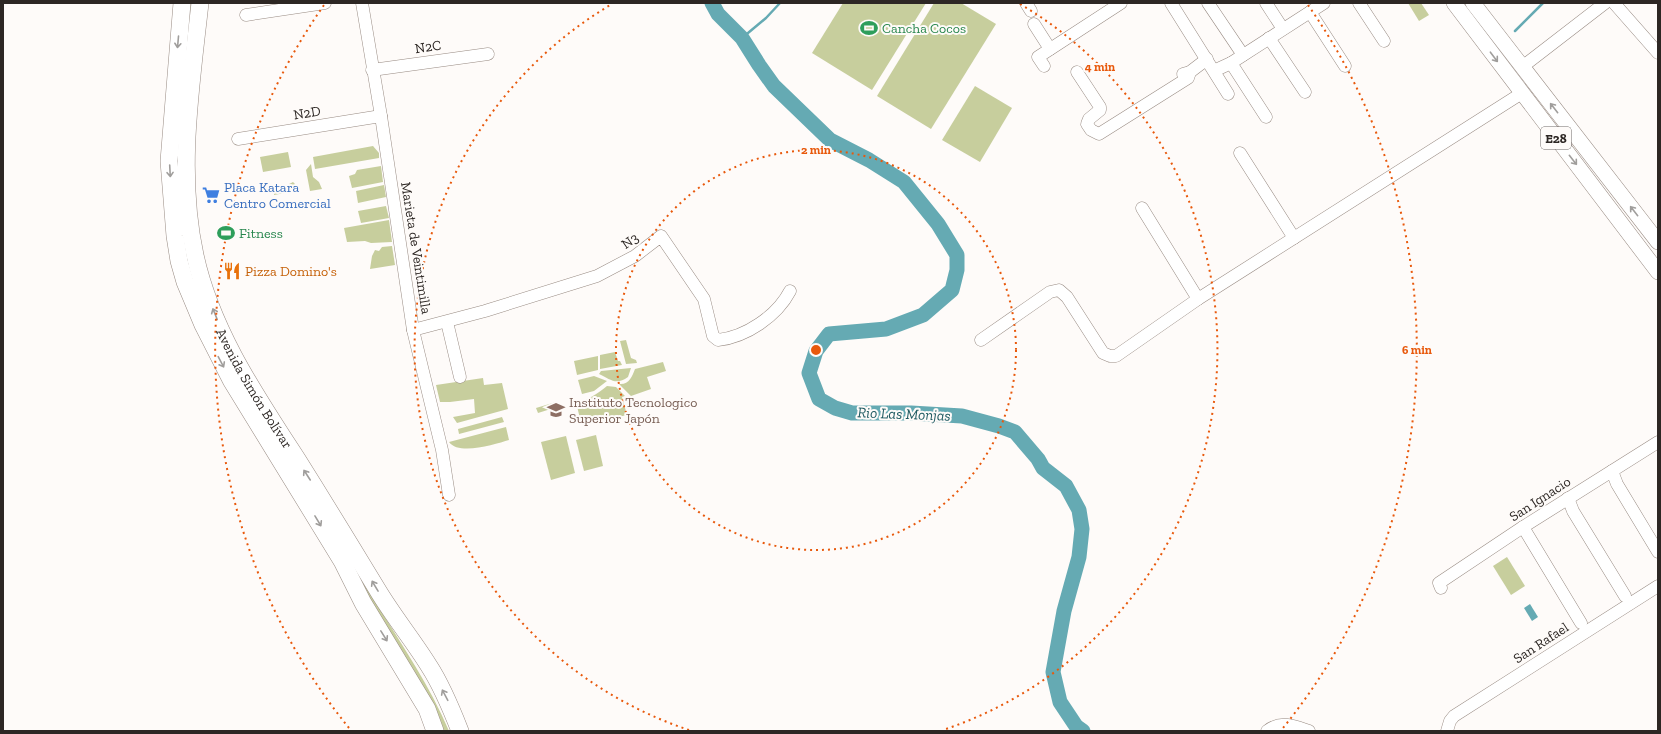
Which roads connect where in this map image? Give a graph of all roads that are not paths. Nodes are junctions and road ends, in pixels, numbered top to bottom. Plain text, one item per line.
1 (182, 3) edge
2 (200, 3) edge
3 (325, 3) edge
4 (362, 3) edge
5 (1121, 3) edge
6 (1171, 3) edge
7 (1208, 3) edge
8 (1266, 3) edge
9 (1359, 3) edge
10 (1454, 3) edge
11 (1473, 3) edge
12 (1605, 3) edge
13 (1614, 3) edge
14 (1322, 4) edge
15 (1310, 12) junction
16 (246, 15) dead end
17 (1034, 24) dead end
18 (1491, 27) junction
19 (1283, 29) junction
20 (1479, 36) junction
21 (1269, 38) junction
22 (1384, 41) dead end
23 (1050, 50) junction
24 (1658, 53) edge
25 (488, 54) dead end
26 (1243, 55) junction
27 (1231, 63) junction
28 (1210, 64) junction
29 (1044, 66) dead end
30 (1345, 66) dead end
31 (1522, 67) junction
32 (372, 70) junction
33 (1077, 72) dead end
34 (1305, 92) dead end
35 (1522, 93) junction
36 (1228, 94) dead end
37 (381, 116) junction
38 (1266, 117) dead end
39 (238, 139) dead end
40 (1240, 153) dead end
41 (1142, 208) dead end
42 (1294, 238) junction
43 (1658, 242) edge
44 (1658, 272) edge
45 (790, 291) dead end
46 (1198, 299) junction
47 (447, 322) junction
48 (413, 330) junction
49 (981, 340) dead end
50 (460, 377) dead end
51 (1657, 446) edge
52 (1612, 471) junction
53 (450, 496) dead end
54 (1568, 498) junction
55 (1523, 527) junction
56 (1658, 552) edge
57 (1440, 585) dead end
58 (1658, 586) edge
59 (1625, 596) dead end
60 (1581, 623) dead end
61 (435, 731) edge
62 (460, 731) edge
63 (1267, 731) edge
64 (1309, 731) edge
65 (1447, 731) edge

1 -> 61 highway, Avenida Simón Bolívar
62 -> 2 highway, Avenida Simón Bolívar
3 - 16 street
4 - 32 street, Marieta de Veintimilla
5 - 23 street
6 - 28 street
7 - 26 street
8 - 19 street
9 - 22 street
10 - 20 main road, E28
11 - 18 main road, E28
12 - 31 street
13 - 24 street
14 - 15 street
15 - 19 street
15 - 30 street
17 - 23 street
18 - 20 main road
18 - 31 main road, E28
19 - 21 street
20 -> 35 main road, E28
21 - 26 street
21 - 34 street
23 - 29 street
25 - 32 street, N2C
26 - 27 street
27 - 28 street
27 - 38 street
28 - 33 street
28 - 36 street
43 -> 31 main road, E28
32 - 37 street, Marieta de Veintimilla
35 - 42 street
35 -> 44 main road, E28
37 - 39 street, N2D
37 - 48 street, Marieta de Veintimilla
40 - 42 street
41 - 46 street
42 - 46 street
45 - 47 street, N3
46 - 49 street
47 - 48 street, N3
47 - 50 street
48 - 53 street, Marieta de Veintimilla
51 - 52 street, San Ignacio
52 - 54 street, San Ignacio
52 - 56 street
54 - 55 street, San Ignacio
54 - 59 street
55 - 57 street, San Ignacio
55 - 60 street
58 - 65 street, San Rafael
63 - 64 street

